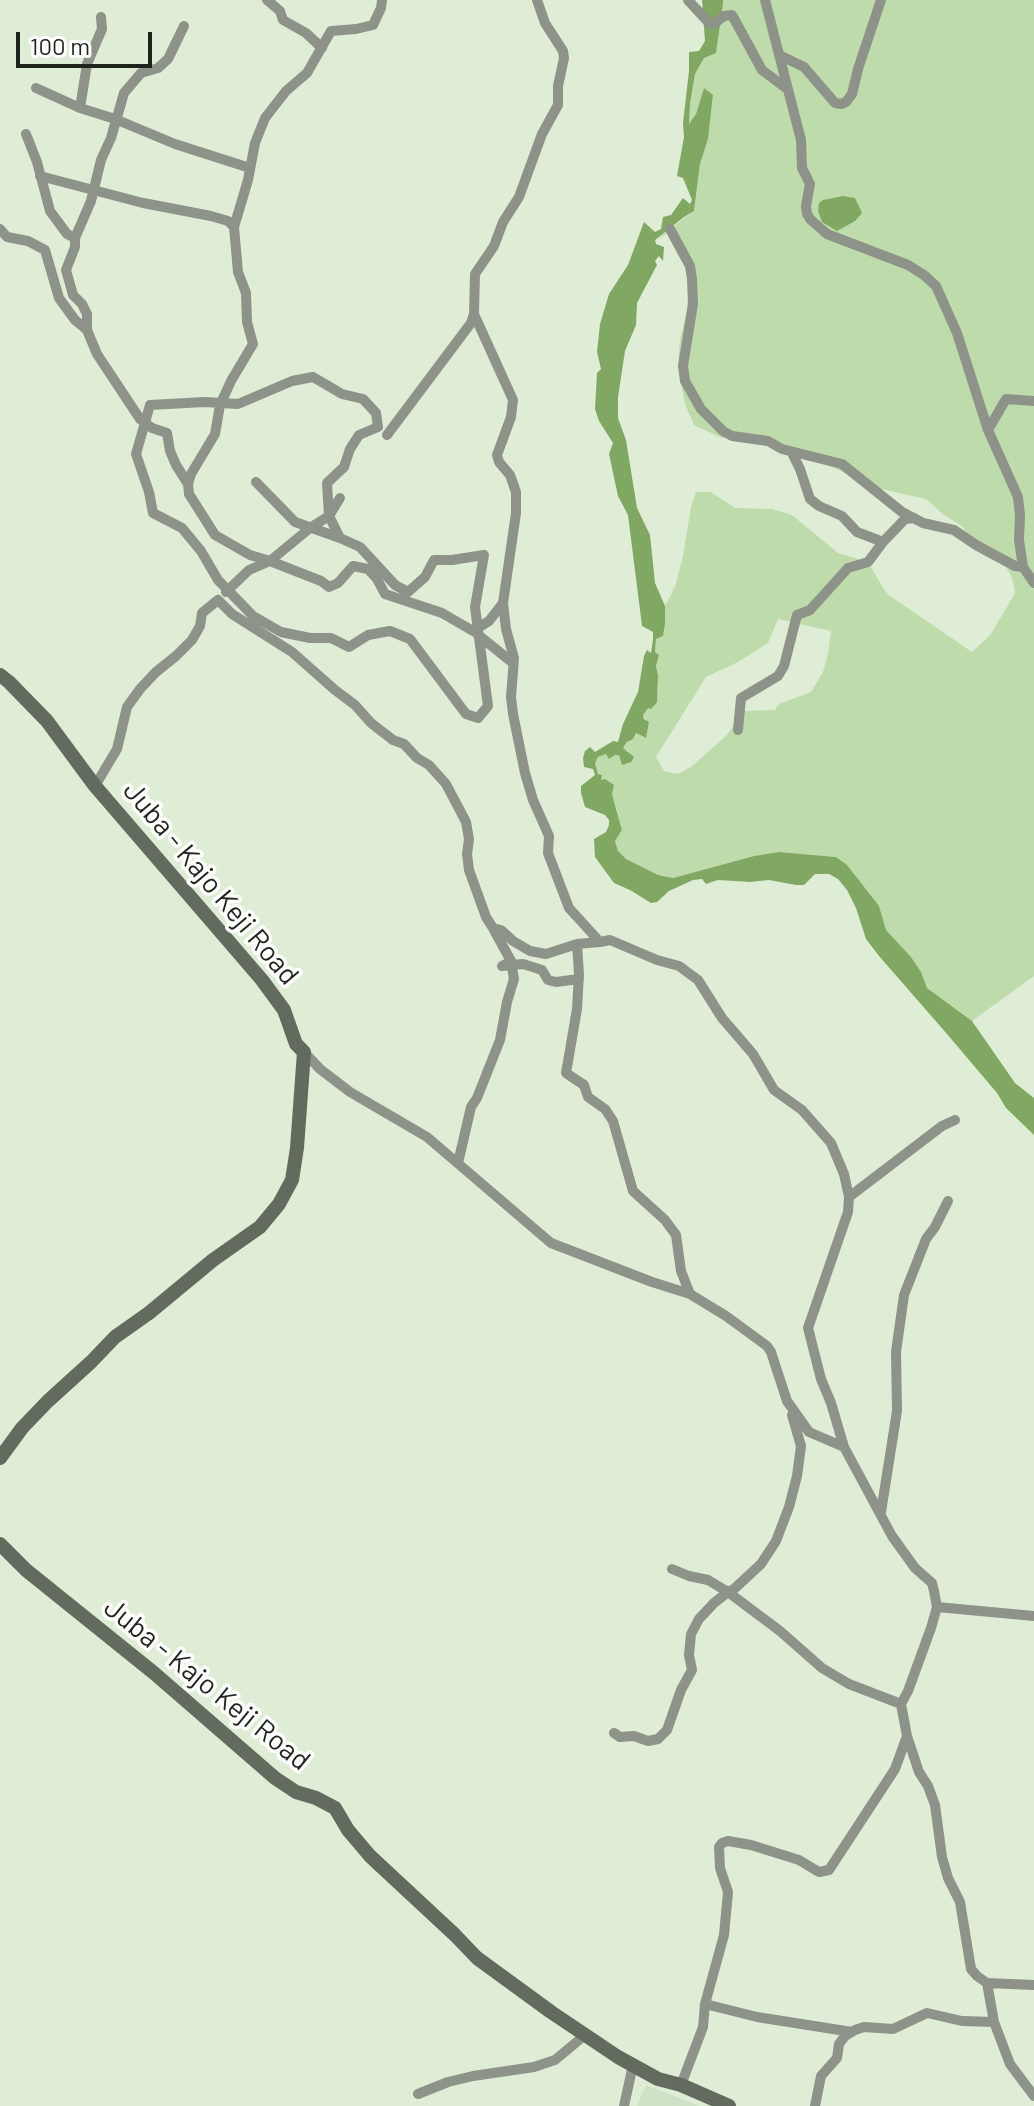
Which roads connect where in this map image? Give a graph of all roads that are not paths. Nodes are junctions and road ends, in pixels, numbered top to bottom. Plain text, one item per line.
1 (267, 0) edge
2 (382, 0) edge
3 (537, 0) edge
4 (688, 0) edge
5 (765, 0) edge
6 (881, 0) edge
7 (101, 17) dead end
8 (184, 26) dead end
9 (322, 48) junction
10 (779, 55) junction
11 (36, 88) dead end
12 (786, 88) junction
13 (80, 108) junction
14 (115, 119) junction
15 (26, 134) dead end
16 (250, 168) junction
17 (40, 176) junction
18 (94, 190) junction
19 (234, 227) junction
20 (0, 229) edge
21 (670, 229) dead end
22 (75, 238) junction
23 (474, 314) junction
24 (87, 330) junction
25 (1034, 401) edge
26 (988, 430) junction
27 (387, 435) dead end
28 (793, 455) dead end
29 (256, 482) dead end
30 (188, 484) junction
31 (340, 498) dead end
32 (329, 516) junction
33 (914, 518) junction
34 (310, 528) junction
35 (340, 538) junction
36 (1019, 540) junction
37 (883, 542) junction
38 (1004, 560) junction
39 (270, 561) junction
40 (1023, 567) junction
41 (1034, 583) edge
42 (218, 600) junction
43 (503, 603) junction
44 (473, 631) junction
45 (513, 663) junction
46 (0, 675) edge
47 (738, 730) dead end
48 (95, 786) junction
49 (493, 928) junction
50 (600, 942) junction
51 (577, 944) junction
52 (511, 961) junction
53 (579, 979) junction
54 (304, 1052) junction
55 (955, 1120) dead end
56 (458, 1163) junction
57 (849, 1197) junction
58 (948, 1201) dead end
59 (690, 1294) junction
60 (787, 1401) junction
61 (844, 1447) junction
62 (0, 1458) edge
63 (881, 1512) junction
64 (0, 1544) edge
65 (672, 1569) dead end
66 (728, 1592) junction
67 (937, 1607) junction
68 (1034, 1616) edge
69 (901, 1704) junction
70 (614, 1733) dead end
71 (907, 1736) junction
72 (987, 1983) junction
73 (1034, 1985) edge
74 (705, 2004) junction
75 (994, 2022) junction
76 (852, 2032) junction
77 (585, 2035) junction
78 (633, 2065) junction
79 (681, 2085) junction
80 (418, 2094) dead end
81 (1034, 2096) edge
82 (624, 2106) edge
83 (729, 2106) edge
84 (815, 2106) edge

1 - 9 street
2 - 9 street
3 - 23 street
4 - 12 street
5 - 10 street
6 - 10 street
7 - 13 street
8 - 14 street
9 - 16 street
10 - 12 street
11 - 13 street
12 - 26 street
13 - 14 street
14 - 16 street
14 - 18 street
15 - 17 street
16 - 19 street
17 - 18 street
17 - 22 street
18 - 19 street
18 - 22 street
19 - 30 street
20 - 24 street
21 - 33 street
22 - 24 street
23 - 27 street
23 - 43 street
24 - 30 street
25 - 26 street
26 - 36 street
28 - 37 street
29 - 34 street
30 - 39 street
31 - 32 street
32 - 34 street
32 - 35 street
32 - 35 street
33 - 37 street
33 - 38 street
34 - 35 street
34 - 39 street
36 - 38 street
36 - 40 street
37 - 47 street
38 - 40 street
39 - 42 street
39 - 44 street
40 - 41 street
42 - 48 street
42 - 49 street
43 - 44 street
43 - 45 street
44 - 45 street
45 - 50 street
46 - 48 main road, Juba - Kajo Keji Road
48 - 54 main road, Juba - Kajo Keji Road
49 - 51 street
49 - 52 street
50 - 51 street
50 - 57 street
51 - 53 street
52 - 53 street
52 - 56 street
53 - 59 street
54 - 56 street
54 - 62 main road
55 - 57 street
56 - 59 street
57 - 61 street
58 - 63 street
59 - 60 street
60 - 61 street
60 - 66 street
61 - 63 street
63 - 67 street
64 - 77 main road, Juba - Kajo Keji Road
65 - 66 street
66 - 69 street
66 - 70 street
67 - 68 street
67 - 69 street
69 - 71 street
71 - 72 street
71 - 74 street
72 - 73 street
72 - 75 street
74 - 76 street
74 - 79 street
75 - 76 street
75 - 81 street
76 - 84 street
77 - 78 main road, Juba - Kajo Keji Road
77 - 80 street
78 - 79 main road, Juba - Kajo Keji Road
78 - 82 street
79 - 83 main road, Juba - Kajo Keji Road

